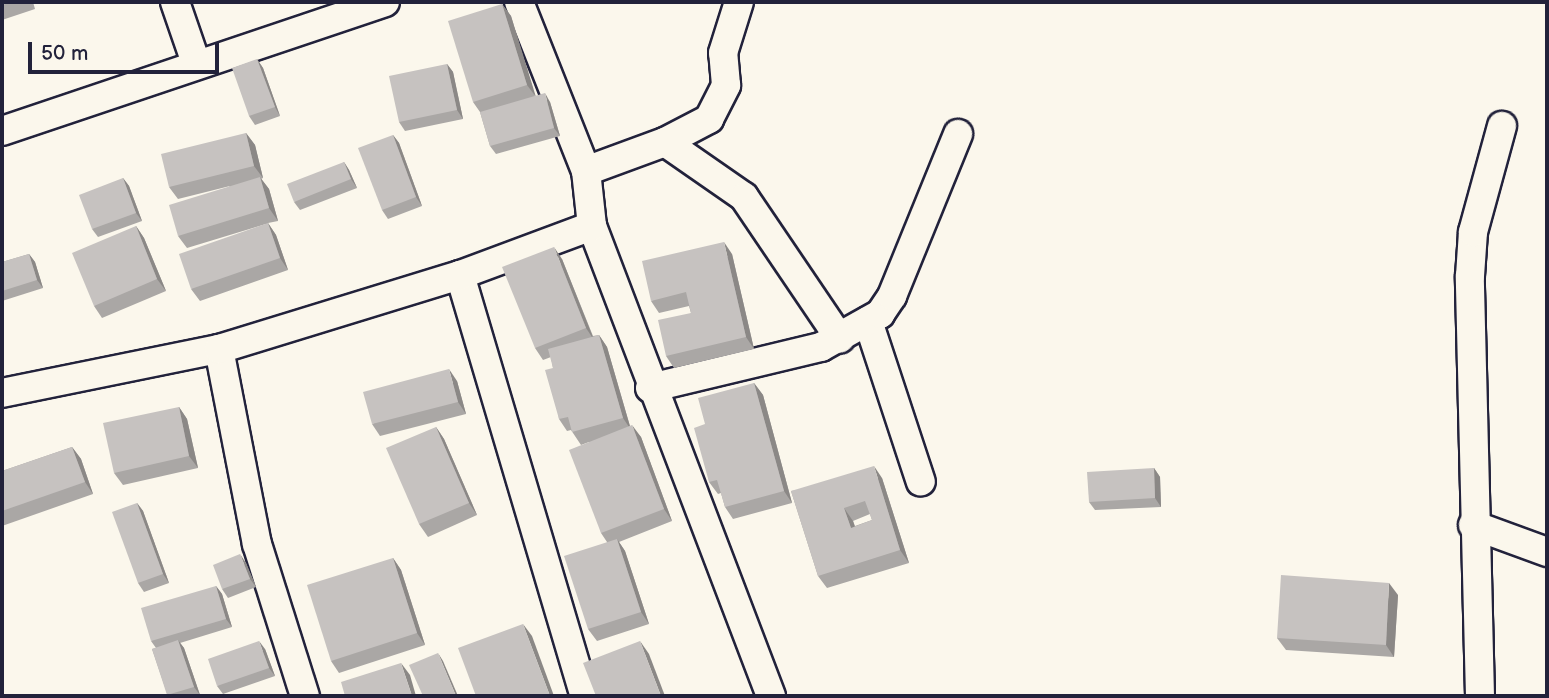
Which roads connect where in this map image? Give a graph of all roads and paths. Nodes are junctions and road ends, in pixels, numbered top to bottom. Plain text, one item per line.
1 (175, 2) edge
2 (385, 2) edge
3 (519, 2) edge
4 (739, 2) edge
5 (196, 63) junction
6 (1502, 126) dead end
7 (2, 131) edge
8 (958, 134) dead end
9 (665, 142) junction
10 (586, 171) junction
11 (592, 226) junction
12 (460, 275) junction
13 (868, 321) junction
14 (840, 339) junction
15 (219, 349) junction
16 (650, 388) junction
17 (2, 393) edge
18 (921, 482) dead end
19 (1473, 525) junction
20 (1547, 552) edge
21 (305, 696) edge
22 (585, 696) edge
23 (772, 696) edge
24 (1480, 696) edge

1 - 5 street
2 - 5 street
3 - 10 street
4 - 9 street
5 - 7 street
6 - 19 street
8 - 13 street
9 - 10 street
9 - 14 street
10 - 11 street
11 - 12 street
11 - 16 street
12 - 15 street
12 - 22 street
13 - 14 street
13 - 18 street
14 - 16 street
15 - 17 street
15 - 21 street
16 - 23 street
19 - 20 street
19 - 24 street

